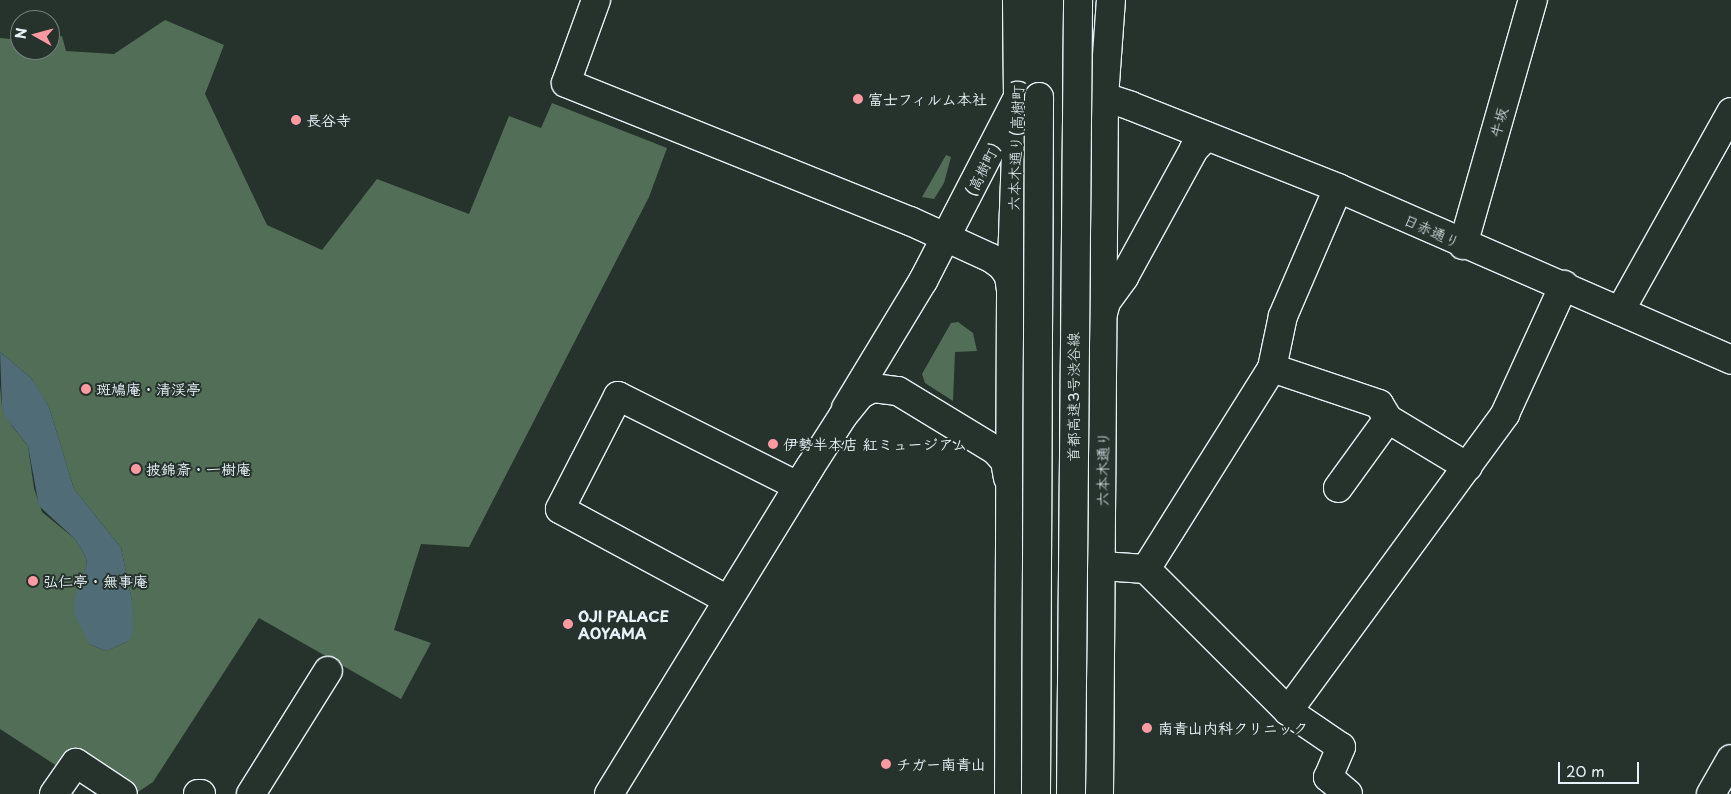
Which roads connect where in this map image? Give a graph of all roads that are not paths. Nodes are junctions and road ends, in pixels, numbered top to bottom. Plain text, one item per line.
1 (596, 0) edge
2 (1017, 0) edge
3 (1042, 0) edge
4 (1056, 0) edge
5 (1078, 0) edge
6 (1111, 0) edge
7 (1533, 0) edge
8 (1058, 97) junction
9 (1018, 98) junction
10 (1104, 98) junction
11 (1731, 112) edge
12 (1207, 136) junction
13 (1338, 188) junction
14 (947, 238) junction
15 (1463, 245) junction
16 (1564, 285) junction
17 (1011, 290) junction
18 (1620, 311) junction
19 (1102, 317) junction
20 (1731, 360) edge
21 (1272, 368) junction
22 (1388, 419) junction
23 (1468, 467) junction
24 (798, 486) junction
25 (1338, 488) dead end
26 (1010, 507) junction
27 (1102, 566) junction
28 (1146, 569) junction
29 (728, 600) junction
30 (328, 671) dead end
31 (1288, 711) junction
32 (1731, 759) edge
33 (617, 792) edge
34 (54, 794) edge
35 (123, 794) edge
36 (251, 794) edge
37 (1009, 794) edge
38 (1036, 794) edge
39 (1052, 794) edge
40 (1071, 794) edge
41 (1098, 794) edge
42 (1348, 794) edge
43 (1711, 794) edge

1 - 14 main road
2 - 9 main road, 六本木通り(高樹町)
3 - 38 main road, bridge
4 - 8 main road
5 - 40 main road, 首都高速3号渋谷線, bridge
6 - 10 main road
7 - 15 main road, 牛坂
8 - 9 main road
8 - 10 main road
8 - 39 main road
9 - 14 main road, (高樹町)
9 - 17 main road, 六本木通り(高樹町)
10 - 12 main road, 日赤通り
10 - 19 main road, 六本木通り
11 - 18 main road
12 - 13 main road, 日赤通り
12 - 19 main road
13 - 15 main road, 日赤通り
13 - 21 main road
14 - 17 main road
14 - 24 main road, (高樹町)
15 - 16 main road, 日赤通り
16 - 18 main road, 日赤通り
16 - 23 main road
17 - 26 main road
18 - 20 main road, 日赤通り
19 - 27 main road, 六本木通り
21 - 22 main road
21 - 28 main road
22 - 23 main road
22 - 25 main road
23 - 31 main road
24 - 26 main road
24 - 29 main road
24 - 29 main road
26 - 37 main road
27 - 28 main road
27 - 41 main road, 六本木通り
28 - 31 main road
29 - 33 main road
30 - 36 main road
31 - 42 main road
32 - 43 main road
34 - 35 main road

